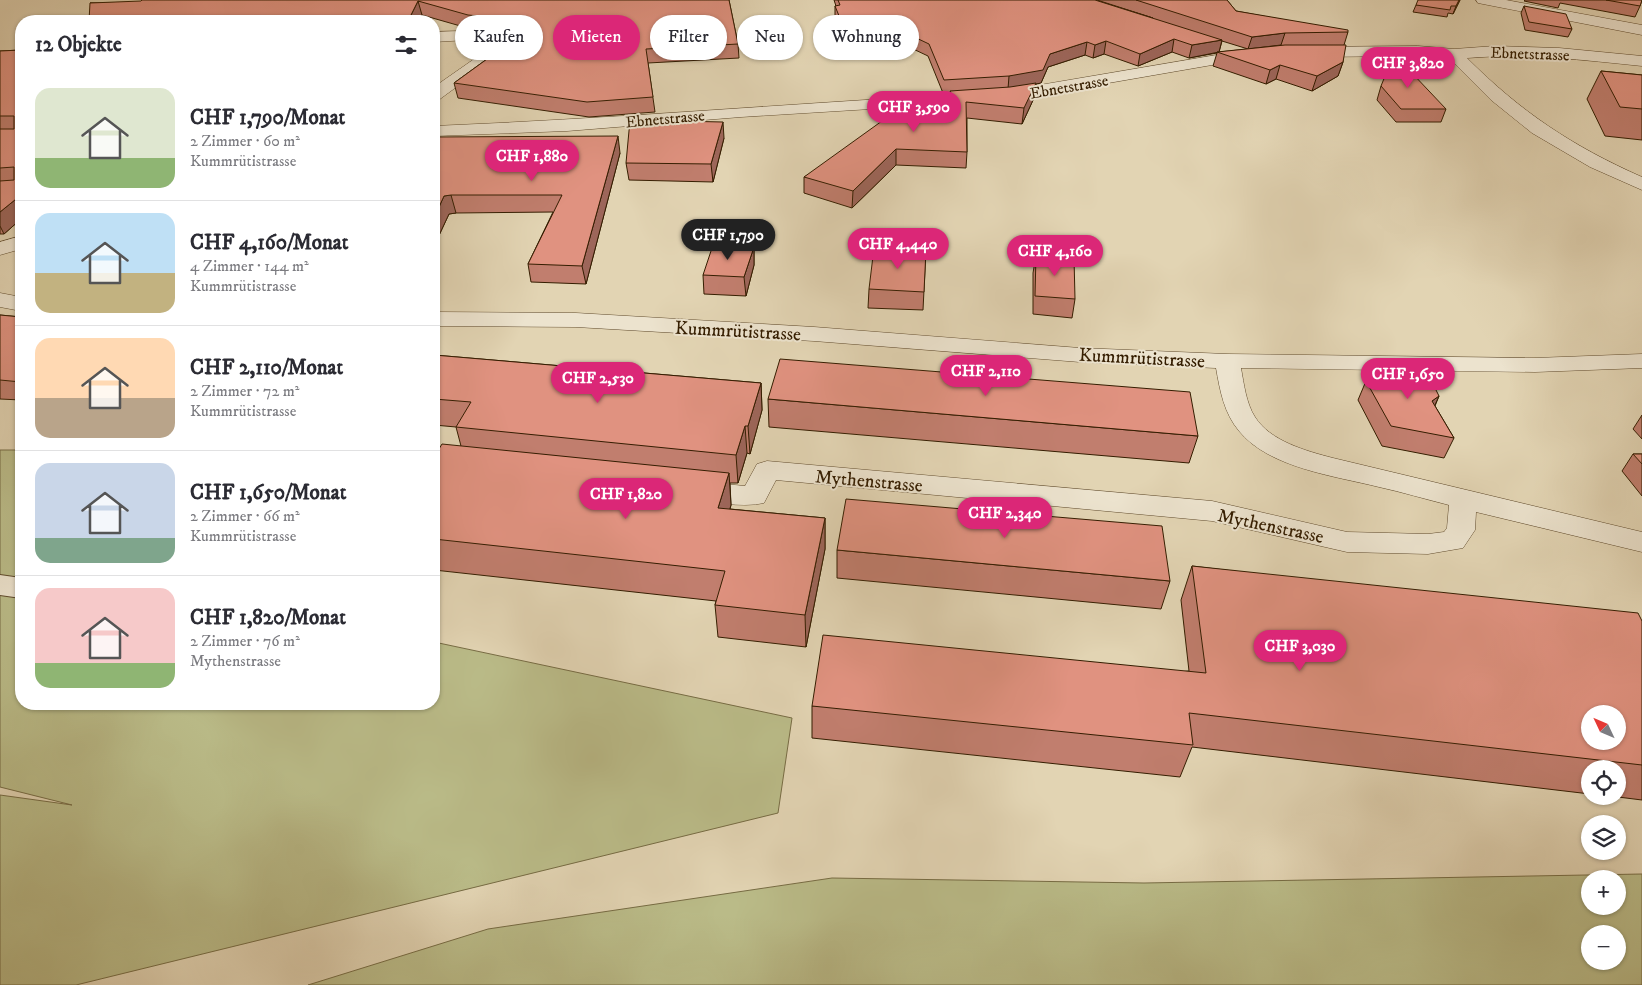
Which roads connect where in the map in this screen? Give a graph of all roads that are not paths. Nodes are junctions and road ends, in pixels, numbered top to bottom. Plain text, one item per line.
1 (1493, 1) edge
2 (1642, 30) edge
3 (440, 37) edge
4 (1220, 45) edge
5 (1290, 52) edge
6 (1454, 54) junction
7 (1642, 61) edge
8 (440, 91) edge
9 (979, 98) edge
10 (959, 99) edge
11 (440, 131) edge
12 (1642, 184) edge
13 (15, 244) edge
14 (0, 249) edge
15 (0, 300) edge
16 (15, 303) edge
17 (440, 319) edge
18 (1226, 361) junction
19 (1642, 361) edge
20 (666, 487) edge
21 (1463, 500) junction
22 (1642, 542) edge
23 (0, 585) edge
24 (15, 587) edge

1 - 2 street
3 - 8 street
4 - 9 street, Ebnetstrasse
5 - 6 street, Ebnetstrasse
6 - 7 street, Ebnetstrasse
6 - 12 street
10 - 11 street, Ebnetstrasse
13 - 14 street
15 - 16 street
17 - 18 street, Kummrütistrasse
18 - 19 street, Kummrütistrasse
18 - 21 street
20 - 21 street, Mythenstrasse
21 - 22 street
23 - 24 lane

